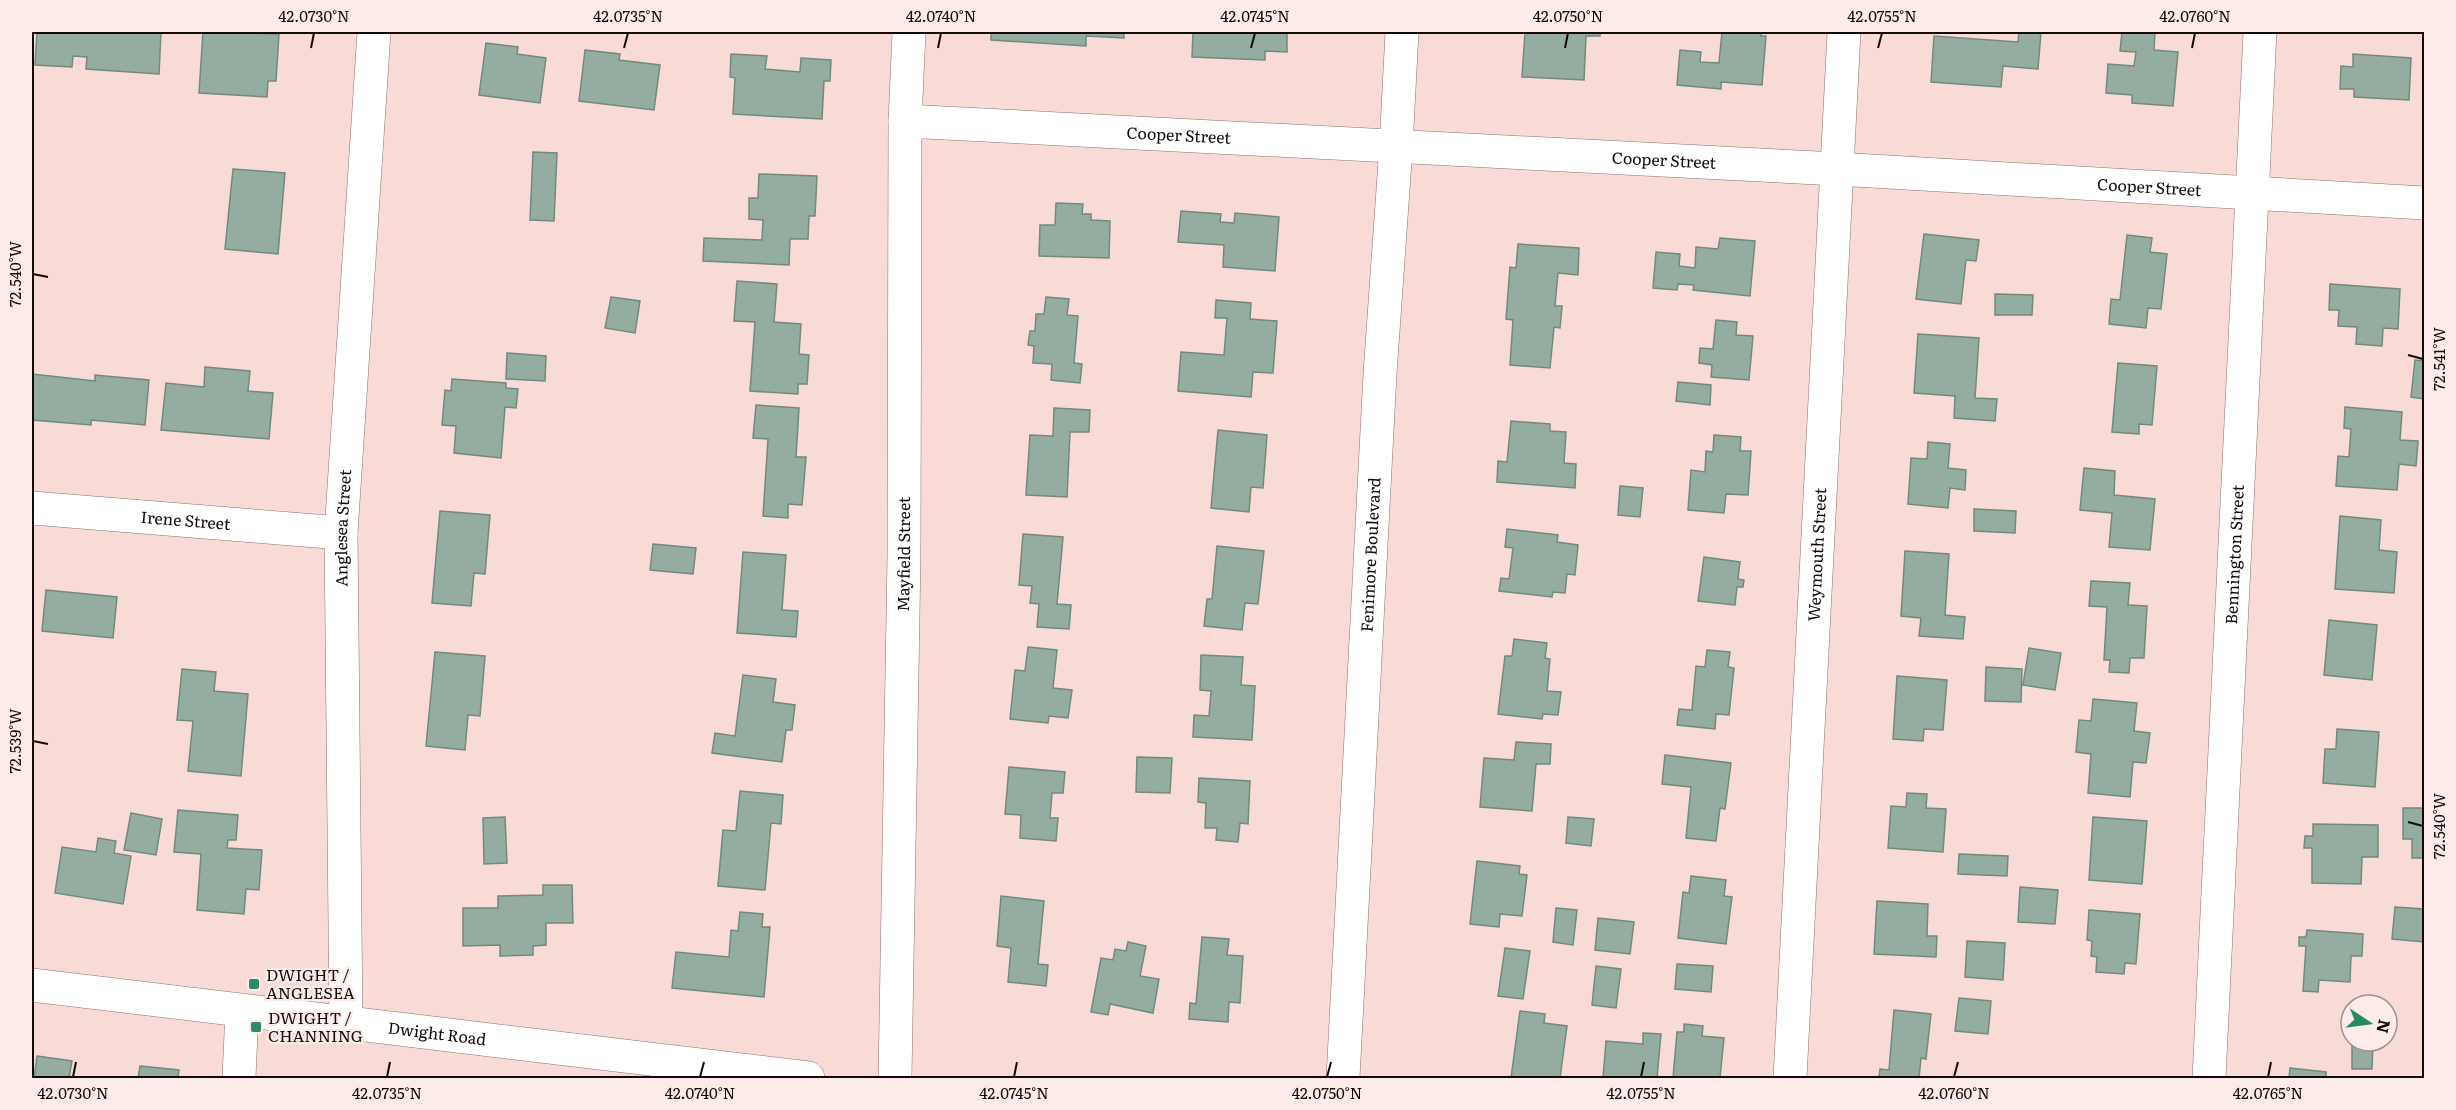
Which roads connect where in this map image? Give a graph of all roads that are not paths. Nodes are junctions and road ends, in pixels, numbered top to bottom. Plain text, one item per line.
1 (374, 32) edge
2 (909, 32) edge
3 (1402, 32) edge
4 (1844, 32) edge
5 (2260, 32) edge
6 (905, 121) junction
7 (1396, 147) junction
8 (1837, 169) junction
9 (2251, 192) junction
10 (2424, 203) edge
11 (32, 508) edge
12 (341, 533) junction
13 (32, 985) edge
14 (242, 1011) junction
15 (346, 1024) junction
16 (652, 1069) edge
17 (239, 1078) edge
18 (808, 1078) edge
19 (895, 1078) edge
20 (1343, 1078) edge
21 (1790, 1078) edge
22 (2209, 1078) edge

1 - 12 street, Anglesea Street
2 - 6 street, Mayfield Street
3 - 7 street, Fenimore Boulevard
4 - 8 street, Weymouth Street
5 - 9 street, Bennington Street
6 - 7 street, Cooper Street
6 - 19 street, Mayfield Street
7 - 8 street, Cooper Street
7 - 20 street, Fenimore Boulevard
8 - 9 street, Cooper Street
8 - 21 street, Weymouth Street
9 - 10 street, Cooper Street
9 - 22 street, Bennington Street
11 - 12 street, Irene Street
12 - 15 street, Anglesea Street
13 - 14 street, Dwight Road
14 - 15 street, Dwight Road
14 - 17 street
15 - 16 street, Dwight Road
16 - 18 street, Dwight Road

